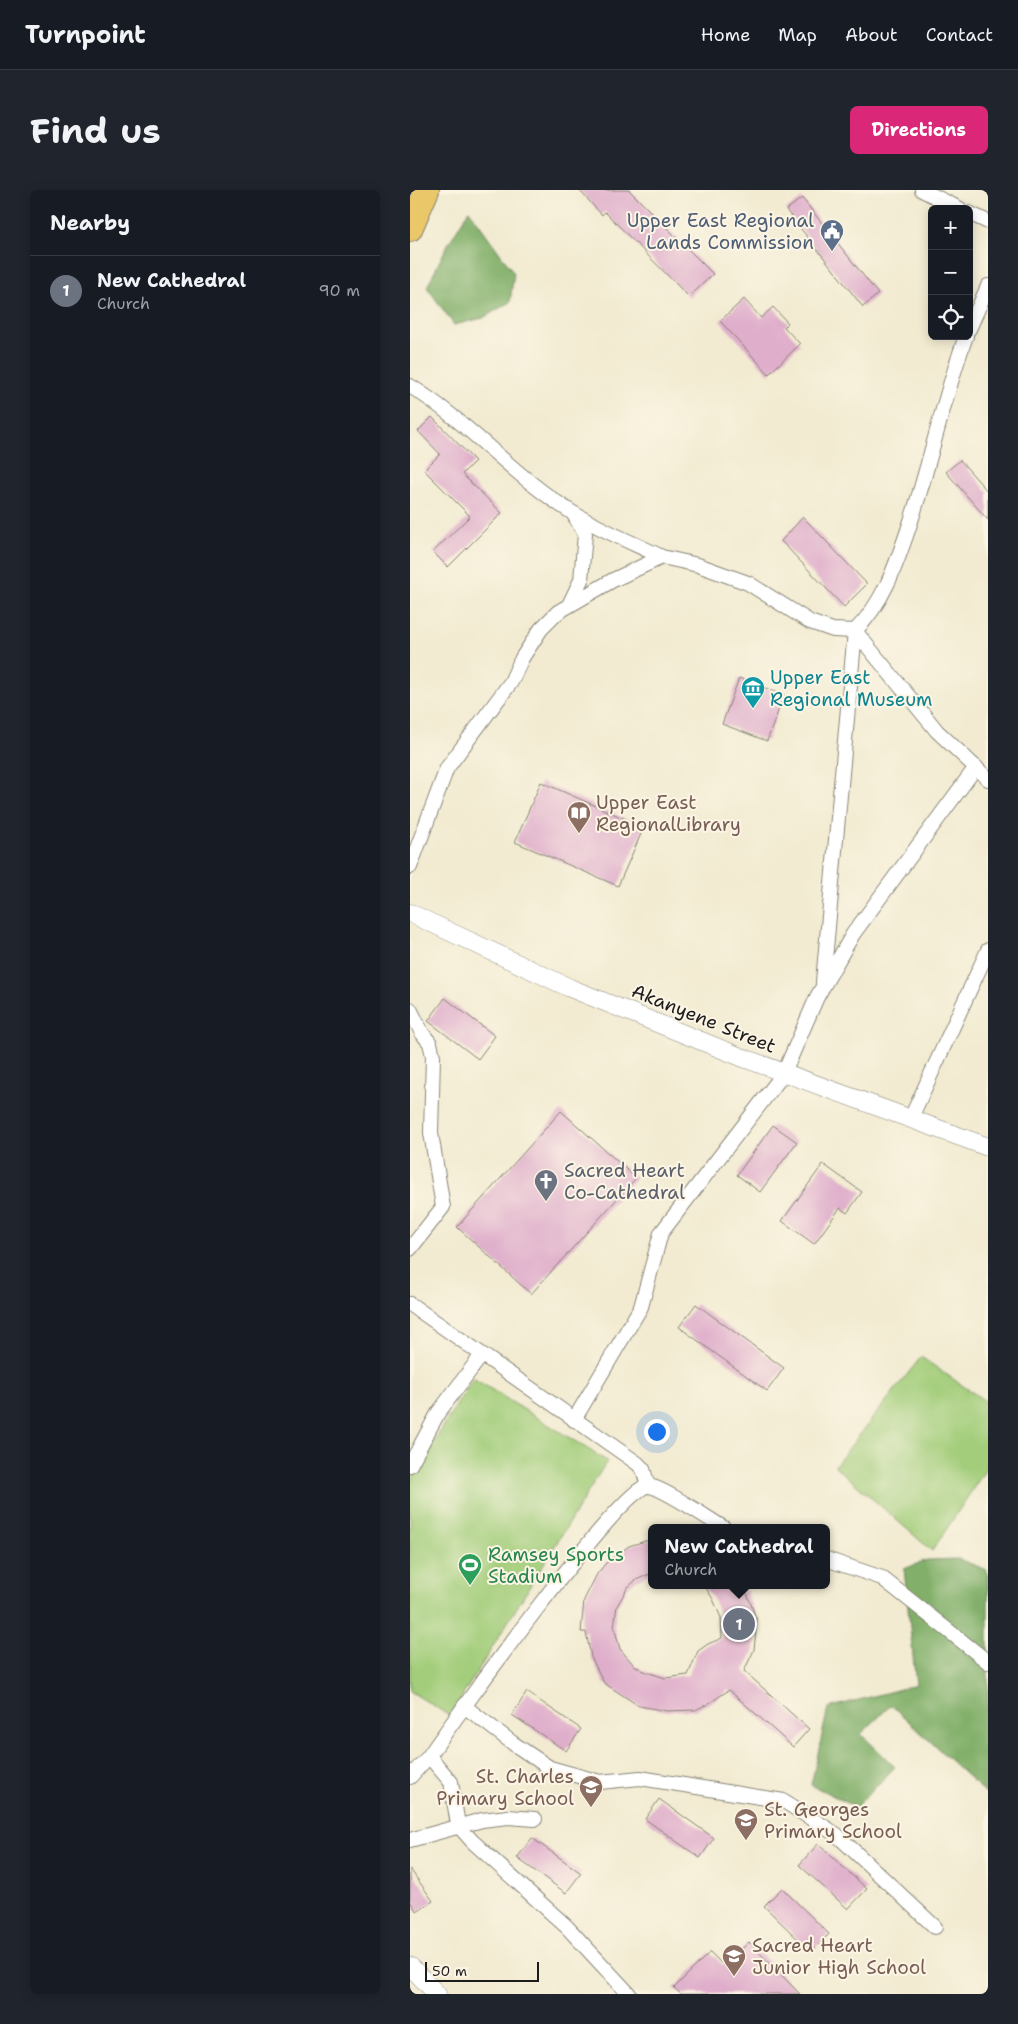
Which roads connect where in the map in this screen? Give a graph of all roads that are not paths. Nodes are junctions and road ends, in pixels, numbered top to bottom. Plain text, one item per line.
1 (427, 190) edge
2 (922, 190) edge
3 (952, 205) edge
4 (973, 215) edge
5 (988, 222) edge
6 (410, 229) edge
7 (988, 286) edge
8 (973, 319) edge
9 (965, 340) edge
10 (410, 386) edge
11 (573, 513) junction
12 (662, 558) junction
13 (569, 605) junction
14 (855, 632) junction
15 (976, 767) junction
16 (988, 778) edge
17 (410, 867) edge
18 (410, 913) edge
19 (988, 950) edge
20 (822, 988) junction
21 (410, 1009) edge
22 (784, 1073) junction
23 (910, 1120) junction
24 (988, 1147) edge
25 (410, 1249) edge
26 (410, 1304) edge
27 (481, 1356) junction
28 (574, 1420) junction
29 (410, 1465) edge
30 (648, 1486) junction
31 (717, 1524) edge
32 (830, 1559) edge
33 (988, 1662) edge
34 (464, 1706) junction
35 (429, 1756) junction
36 (410, 1777) edge
37 (535, 1819) dead end
38 (458, 1825) junction
39 (410, 1840) edge
40 (935, 1927) dead end
41 (410, 1966) edge
42 (437, 1994) edge
43 (629, 1994) edge

1 - 6 highway
2 - 3 street
4 - 5 street
7 - 8 street
9 - 14 street
10 - 11 street
11 - 12 street
11 - 13 street
12 - 13 street
12 - 14 street
13 - 17 street
14 - 15 street
14 - 20 street
15 - 16 street
15 - 20 street
18 - 22 street, Akanyene Street
19 - 23 street
20 - 22 street
21 - 25 street
22 - 23 street, Akanyene Street
22 - 28 street
23 - 24 street, Akanyene Street
26 - 27 street
27 - 28 street
27 - 29 street
28 - 30 street
30 - 31 street
30 - 34 street
32 - 33 street
34 - 35 street
34 - 40 street
35 - 36 street
35 - 38 street
37 - 38 street
38 - 39 street
38 - 43 street
41 - 42 street

